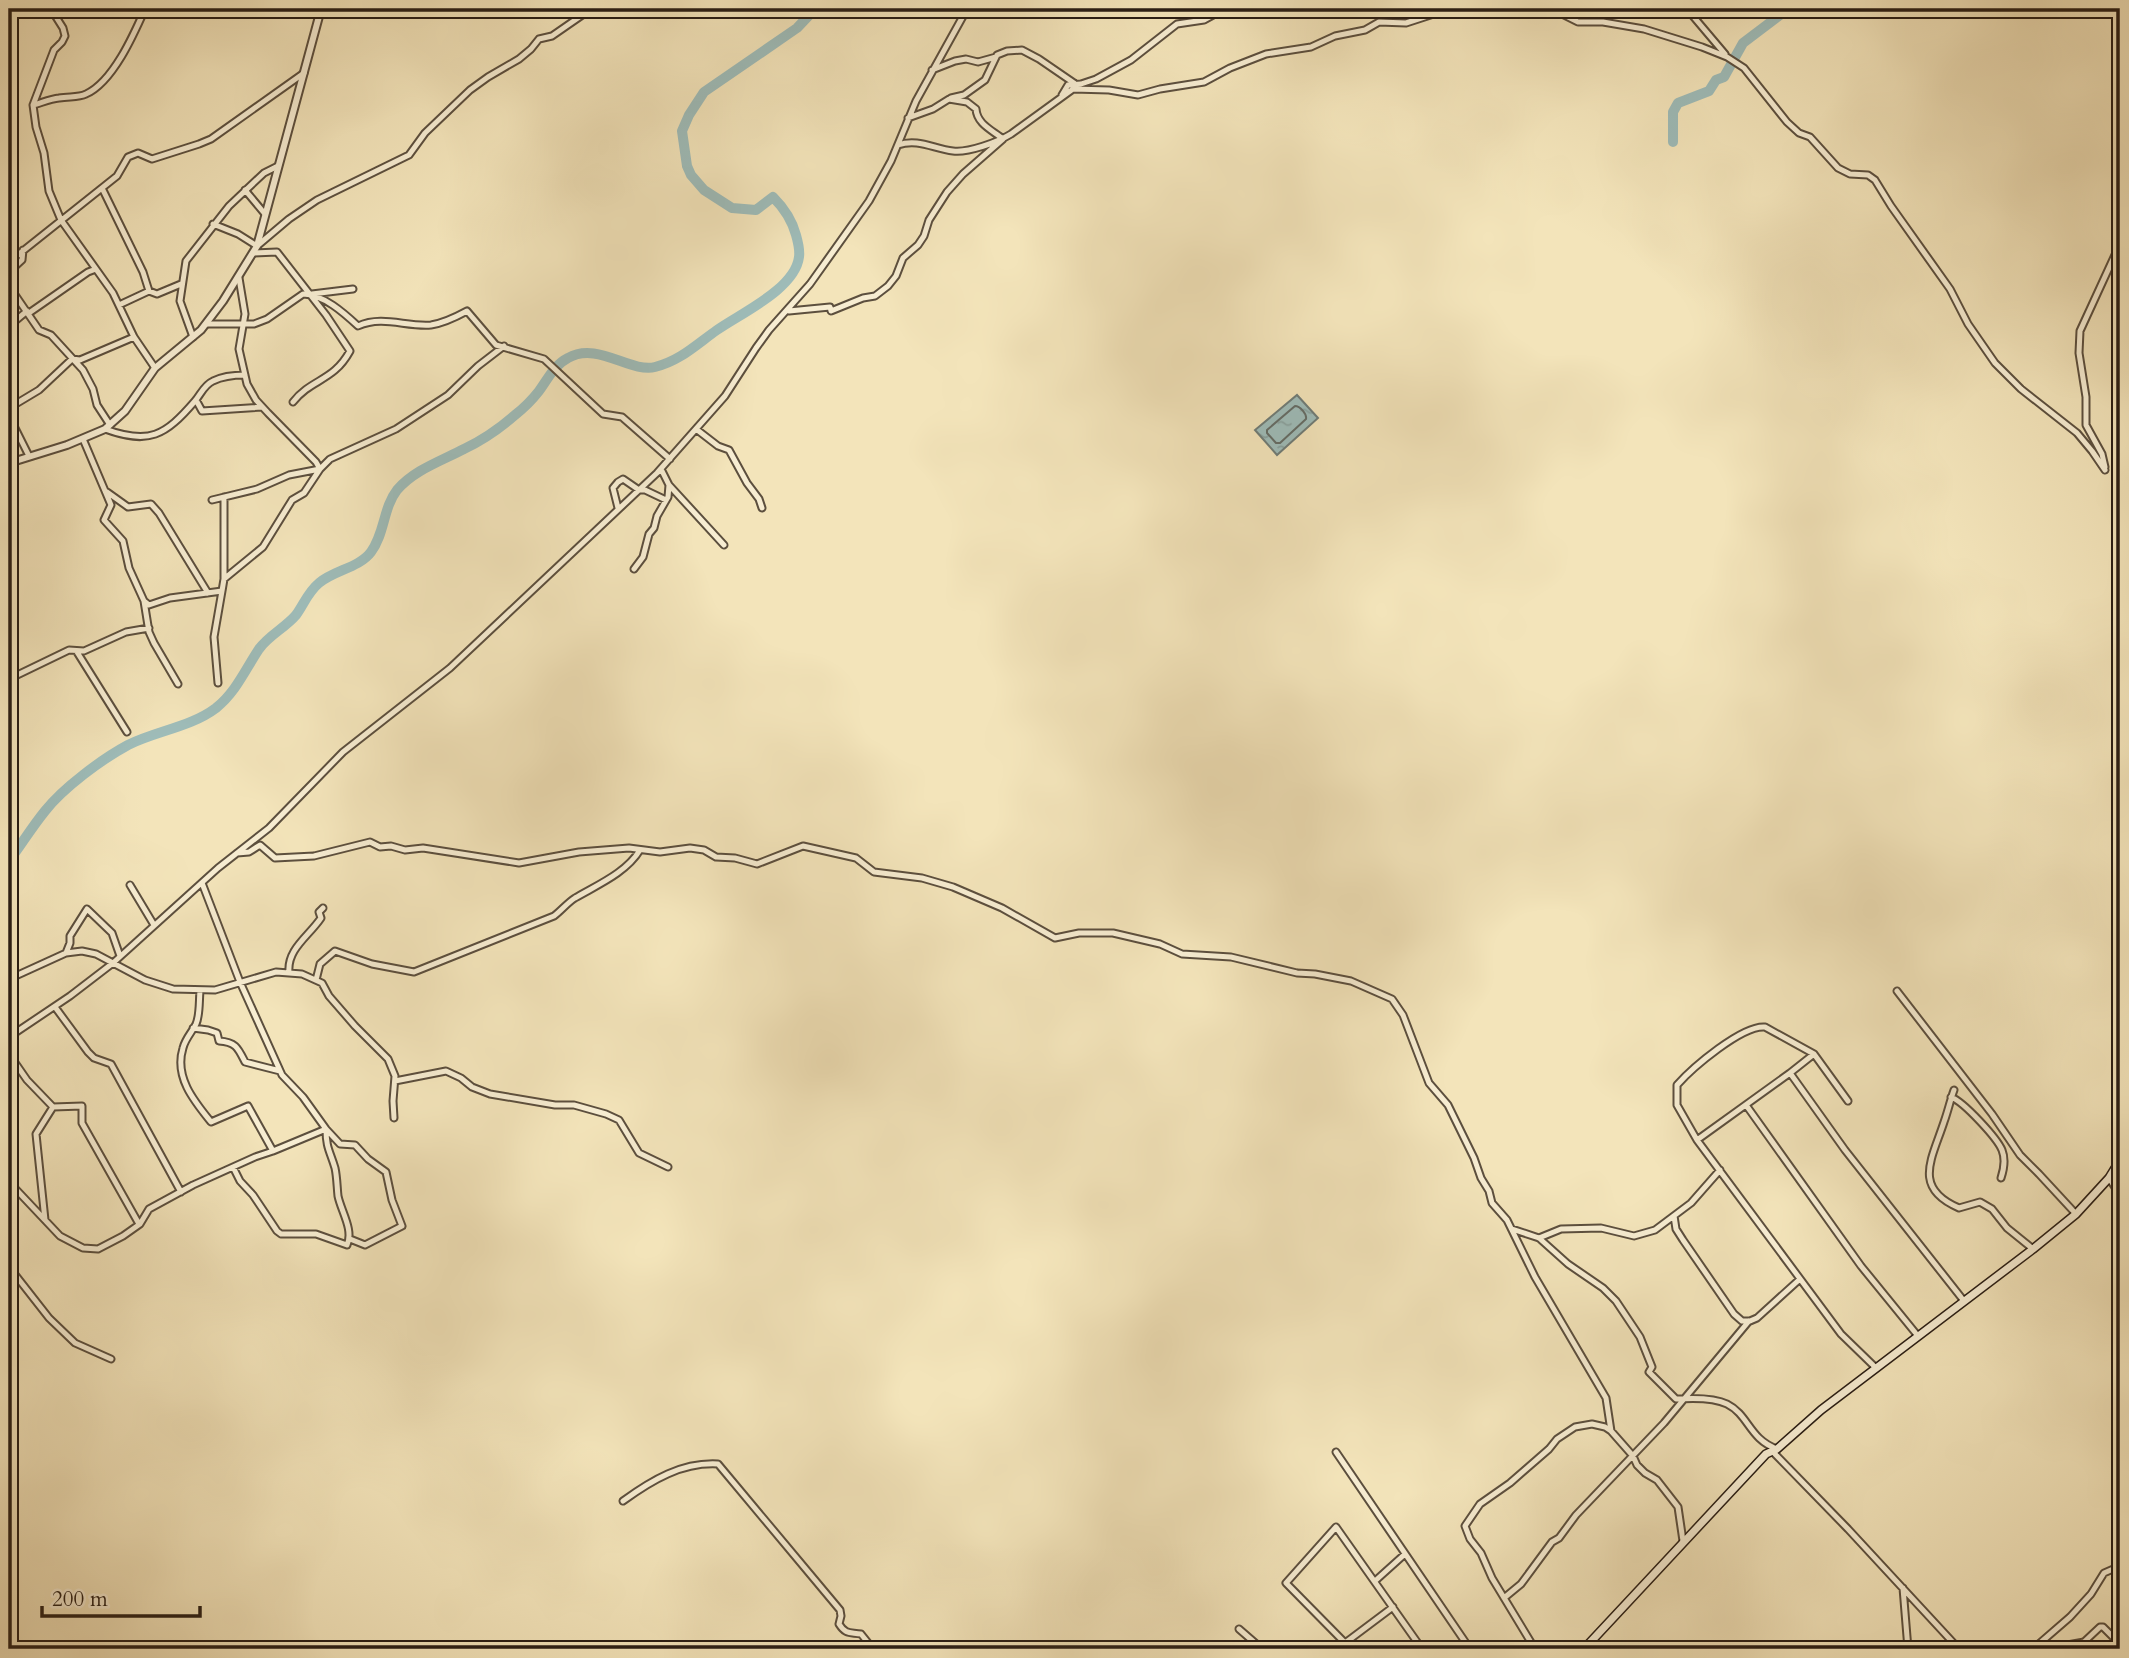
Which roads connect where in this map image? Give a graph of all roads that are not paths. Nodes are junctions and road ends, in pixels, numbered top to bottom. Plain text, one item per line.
1 (51, 9) edge
2 (145, 9) edge
3 (321, 9) edge
4 (574, 9) edge
5 (591, 9) edge
6 (967, 9) edge
7 (1224, 9) edge
8 (1449, 9) edge
9 (1496, 9) edge
10 (1687, 9) edge
11 (583, 15) junction
12 (996, 57) junction
13 (1727, 57) junction
14 (932, 71) junction
15 (304, 73) junction
16 (1074, 83) junction
17 (1083, 87) junction
18 (1062, 96) junction
19 (949, 99) junction
20 (33, 105) junction
21 (908, 118) junction
22 (1003, 139) junction
23 (898, 145) junction
24 (278, 166) junction
25 (102, 188) junction
26 (245, 190) junction
27 (265, 214) junction
28 (61, 220) junction
29 (213, 224) junction
30 (2120, 244) edge
31 (257, 246) junction
32 (23, 250) junction
33 (253, 253) junction
34 (9, 262) edge
35 (96, 269) junction
36 (9, 272) edge
37 (239, 278) junction
38 (181, 284) junction
39 (353, 289) dead end
40 (10, 290) edge
41 (149, 290) junction
42 (309, 294) junction
43 (119, 305) junction
44 (28, 312) junction
45 (787, 312) junction
46 (206, 324) junction
47 (244, 325) junction
48 (9, 326) edge
49 (134, 337) junction
50 (193, 337) junction
51 (504, 346) junction
52 (72, 359) junction
53 (155, 368) junction
54 (245, 375) junction
55 (196, 400) junction
56 (293, 402) dead end
57 (262, 407) junction
58 (9, 408) edge
59 (9, 416) edge
60 (108, 427) junction
61 (696, 429) junction
62 (17, 433) junction
63 (83, 439) junction
64 (9, 441) edge
65 (29, 456) junction
66 (670, 459) junction
67 (9, 463) edge
68 (320, 469) junction
69 (661, 469) junction
70 (668, 485) junction
71 (104, 490) junction
72 (639, 490) junction
73 (224, 497) junction
74 (212, 500) dead end
75 (666, 500) junction
76 (618, 508) junction
77 (762, 508) dead end
78 (724, 545) dead end
79 (634, 569) dead end
80 (224, 579) junction
81 (222, 591) junction
82 (208, 593) junction
83 (144, 601) junction
84 (149, 628) junction
85 (77, 652) junction
86 (9, 678) edge
87 (218, 683) dead end
88 (178, 684) dead end
89 (127, 732) dead end
90 (640, 850) junction
91 (237, 853) junction
92 (202, 883) junction
93 (130, 885) dead end
94 (323, 908) dead end
95 (154, 925) junction
96 (66, 953) junction
97 (120, 956) junction
98 (113, 963) junction
99 (289, 972) junction
100 (9, 979) edge
101 (316, 980) junction
102 (240, 982) junction
103 (1897, 990) dead end
104 (200, 991) junction
105 (55, 1007) junction
106 (193, 1028) junction
107 (9, 1037) edge
108 (9, 1054) edge
109 (1814, 1054) junction
110 (280, 1071) junction
111 (1790, 1073) junction
112 (395, 1080) junction
113 (1954, 1090) dead end
114 (1951, 1097) junction
115 (1848, 1101) dead end
116 (1746, 1105) junction
117 (53, 1107) junction
118 (394, 1118) dead end
119 (326, 1129) junction
120 (1697, 1140) junction
121 (274, 1151) junction
122 (2120, 1160) edge
123 (233, 1167) junction
124 (668, 1167) dead end
125 (1720, 1170) junction
126 (2001, 1178) dead end
127 (2109, 1178) junction
128 (9, 1182) edge
129 (181, 1192) junction
130 (2120, 1195) edge
131 (2076, 1214) junction
132 (1674, 1216) junction
133 (45, 1220) junction
134 (139, 1224) junction
135 (1512, 1229) junction
136 (1539, 1238) junction
137 (350, 1239) junction
138 (2033, 1249) junction
139 (9, 1272) edge
140 (1800, 1279) junction
141 (1964, 1301) junction
142 (1749, 1321) junction
143 (1918, 1336) junction
144 (111, 1359) dead end
145 (1876, 1368) junction
146 (1685, 1399) junction
147 (1611, 1431) junction
148 (1777, 1449) junction
149 (1336, 1452) dead end
150 (1633, 1456) junction
151 (623, 1501) dead end
152 (1683, 1541) junction
153 (1405, 1554) junction
154 (2120, 1566) edge
155 (1375, 1581) junction
156 (1903, 1588) junction
157 (1504, 1598) junction
158 (1393, 1607) junction
159 (1239, 1629) dead end
160 (1345, 1643) junction
161 (2120, 1644) edge
162 (873, 1649) edge
163 (1262, 1649) edge
164 (1351, 1649) edge
165 (1422, 1649) edge
166 (1470, 1649) edge
167 (1535, 1649) edge
168 (1584, 1649) edge
169 (1908, 1649) edge
170 (1959, 1649) edge
171 (2033, 1649) edge
172 (2045, 1649) edge

1 - 20 street
2 - 20 street
3 - 15 street
4 - 11 street
5 - 11 street
6 - 14 street
7 - 17 street
8 - 17 street
9 - 13 street
10 - 13 street
11 - 31 street
12 - 14 street
12 - 16 street
12 - 19 street
13 - 30 street
14 - 21 street
15 - 24 street
15 - 25 street
16 - 17 street
16 - 18 street
17 - 18 street
18 - 22 street
19 - 21 street
19 - 22 street
20 - 28 street
21 - 23 street
22 - 23 street
22 - 45 street
23 - 45 street
24 - 26 street
24 - 27 street
25 - 28 street
25 - 41 street
26 - 27 street
26 - 29 street
27 - 31 street
28 - 32 street
28 - 35 street
29 - 31 street
29 - 38 street
31 - 33 street
32 - 34 street
32 - 36 street
33 - 37 street
33 - 42 street
35 - 43 street
35 - 44 street
37 - 46 street
37 - 47 street
38 - 41 street
38 - 50 street
39 - 42 street
40 - 44 street
41 - 43 street
42 - 47 street
42 - 51 street
42 - 56 street
43 - 49 street
44 - 48 street
44 - 52 street
45 - 61 street
46 - 47 street
46 - 50 street
47 - 54 street
49 - 52 street
49 - 53 street
50 - 53 street
51 - 66 street
51 - 68 street
52 - 58 street
52 - 60 street
53 - 60 street
54 - 55 street
54 - 57 street
55 - 57 street
55 - 60 street
57 - 68 street
59 - 62 street
60 - 63 street
61 - 66 street
61 - 77 street
62 - 64 street
62 - 65 street
63 - 65 street
63 - 71 street
65 - 67 street
66 - 69 street
68 - 73 street
68 - 80 street
69 - 70 street
69 - 72 street
70 - 75 street
70 - 78 street
71 - 82 street
71 - 83 street
72 - 75 street
72 - 76 street
72 - 76 street
73 - 74 street
73 - 80 street
75 - 79 street
76 - 91 street
80 - 81 street
81 - 82 street
81 - 87 street
82 - 83 street
83 - 84 street
84 - 85 street
84 - 88 street
85 - 86 street
85 - 89 street
90 - 91 street
90 - 101 street
90 - 135 street
91 - 92 street
92 - 95 street
92 - 102 street
93 - 95 street
94 - 99 street
95 - 97 street
96 - 97 street
96 - 98 street
96 - 100 street
97 - 98 street
98 - 104 street
98 - 105 street
99 - 101 street
99 - 102 street
101 - 112 street
102 - 104 street
102 - 110 street
103 - 131 street
104 - 106 street
105 - 107 street
105 - 129 street
106 - 110 street
106 - 121 street
108 - 117 street
109 - 111 street
109 - 115 street
109 - 120 street
110 - 119 street
111 - 116 street
111 - 141 street
112 - 118 street
112 - 124 street
113 - 114 street
114 - 126 street
114 - 138 street
116 - 120 street
116 - 143 street
117 - 133 street
117 - 134 street
119 - 121 street
119 - 137 street
119 - 137 street
120 - 125 street
121 - 123 street
122 - 127 main road
123 - 129 street
123 - 137 street
125 - 132 street
125 - 140 street
127 - 130 street
127 - 131 main road
128 - 133 street
129 - 134 street
131 - 138 main road
132 - 136 street
132 - 142 street
133 - 134 street
135 - 136 street
135 - 147 street
136 - 146 street
138 - 141 main road
139 - 144 street
140 - 142 street
140 - 145 street
141 - 143 main road
142 - 146 street
143 - 145 main road
145 - 148 main road
146 - 148 street
146 - 150 street
147 - 150 street
147 - 157 street
148 - 152 main road
148 - 156 street
149 - 153 street
150 - 152 street
150 - 157 street
151 - 162 street
152 - 168 main road
153 - 155 street
153 - 166 street
154 - 171 street
155 - 158 street
155 - 160 street
156 - 169 street
156 - 170 street
157 - 167 street
158 - 160 street
158 - 165 street
159 - 163 street
160 - 164 street
161 - 172 street

